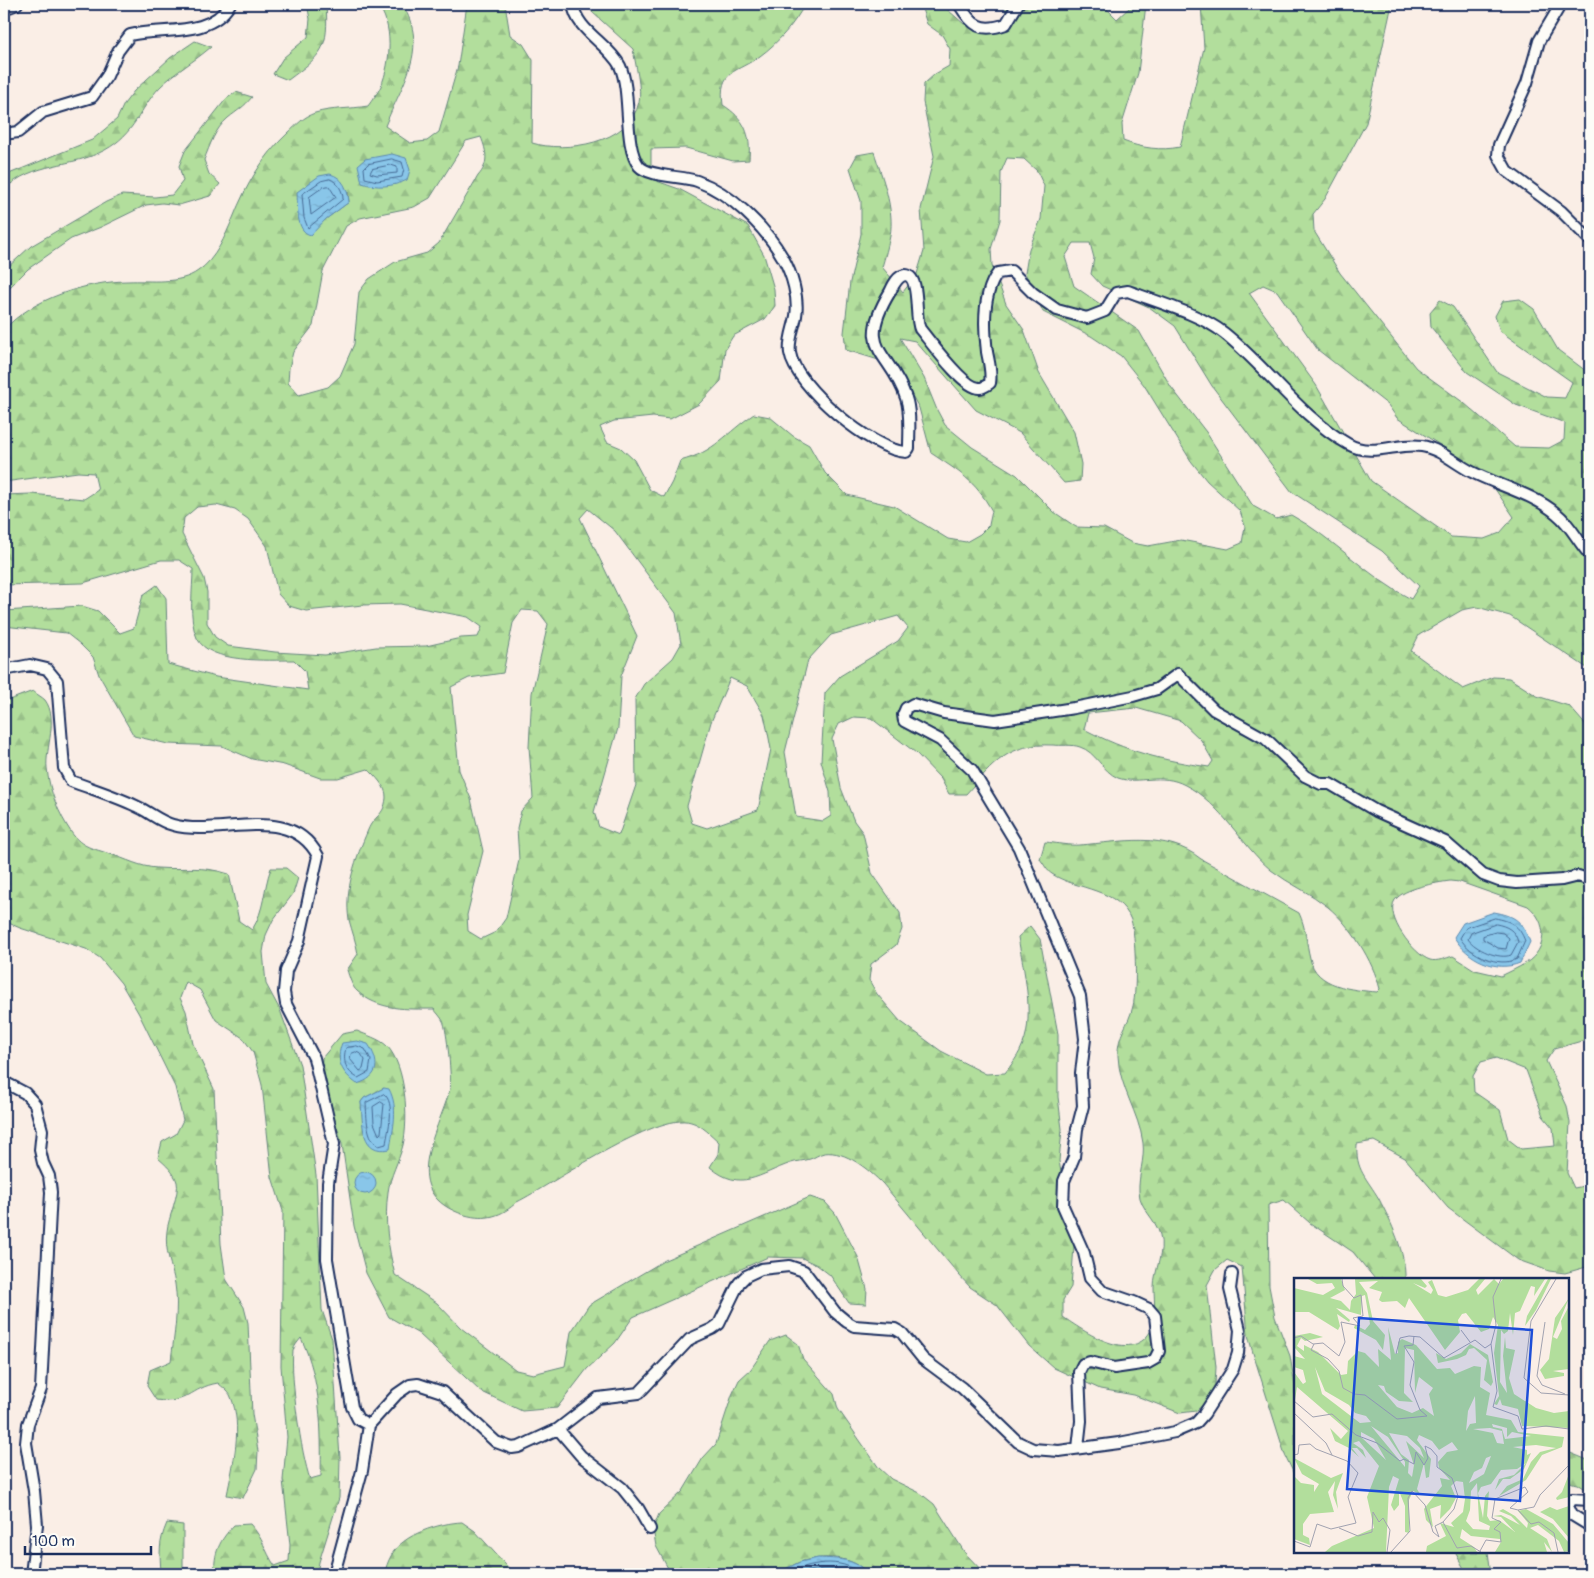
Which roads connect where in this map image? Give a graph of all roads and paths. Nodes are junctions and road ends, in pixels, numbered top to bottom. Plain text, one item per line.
1 (16, 4) edge
2 (230, 4) edge
3 (573, 4) edge
4 (959, 4) edge
5 (1018, 4) edge
6 (1561, 4) edge
7 (4, 9) edge
8 (4, 134) edge
9 (1590, 240) edge
10 (1590, 555) edge
11 (4, 670) edge
12 (1590, 880) edge
13 (4, 1082) edge
14 (1232, 1274) dead end
15 (369, 1425) junction
16 (558, 1429) junction
17 (1078, 1448) junction
18 (1590, 1500) edge
19 (1569, 1504) edge
20 (1569, 1508) edge
21 (1590, 1526) edge
22 (650, 1529) dead end
23 (31, 1574) edge
24 (334, 1574) edge

1 - 7 street
2 - 8 street
3 - 10 street
4 - 5 street
6 - 9 street
11 - 15 street
12 - 17 street
13 - 23 street
14 - 17 street
15 - 16 street
15 - 24 street
16 - 17 street
16 - 22 street
18 - 19 street
20 - 21 street

